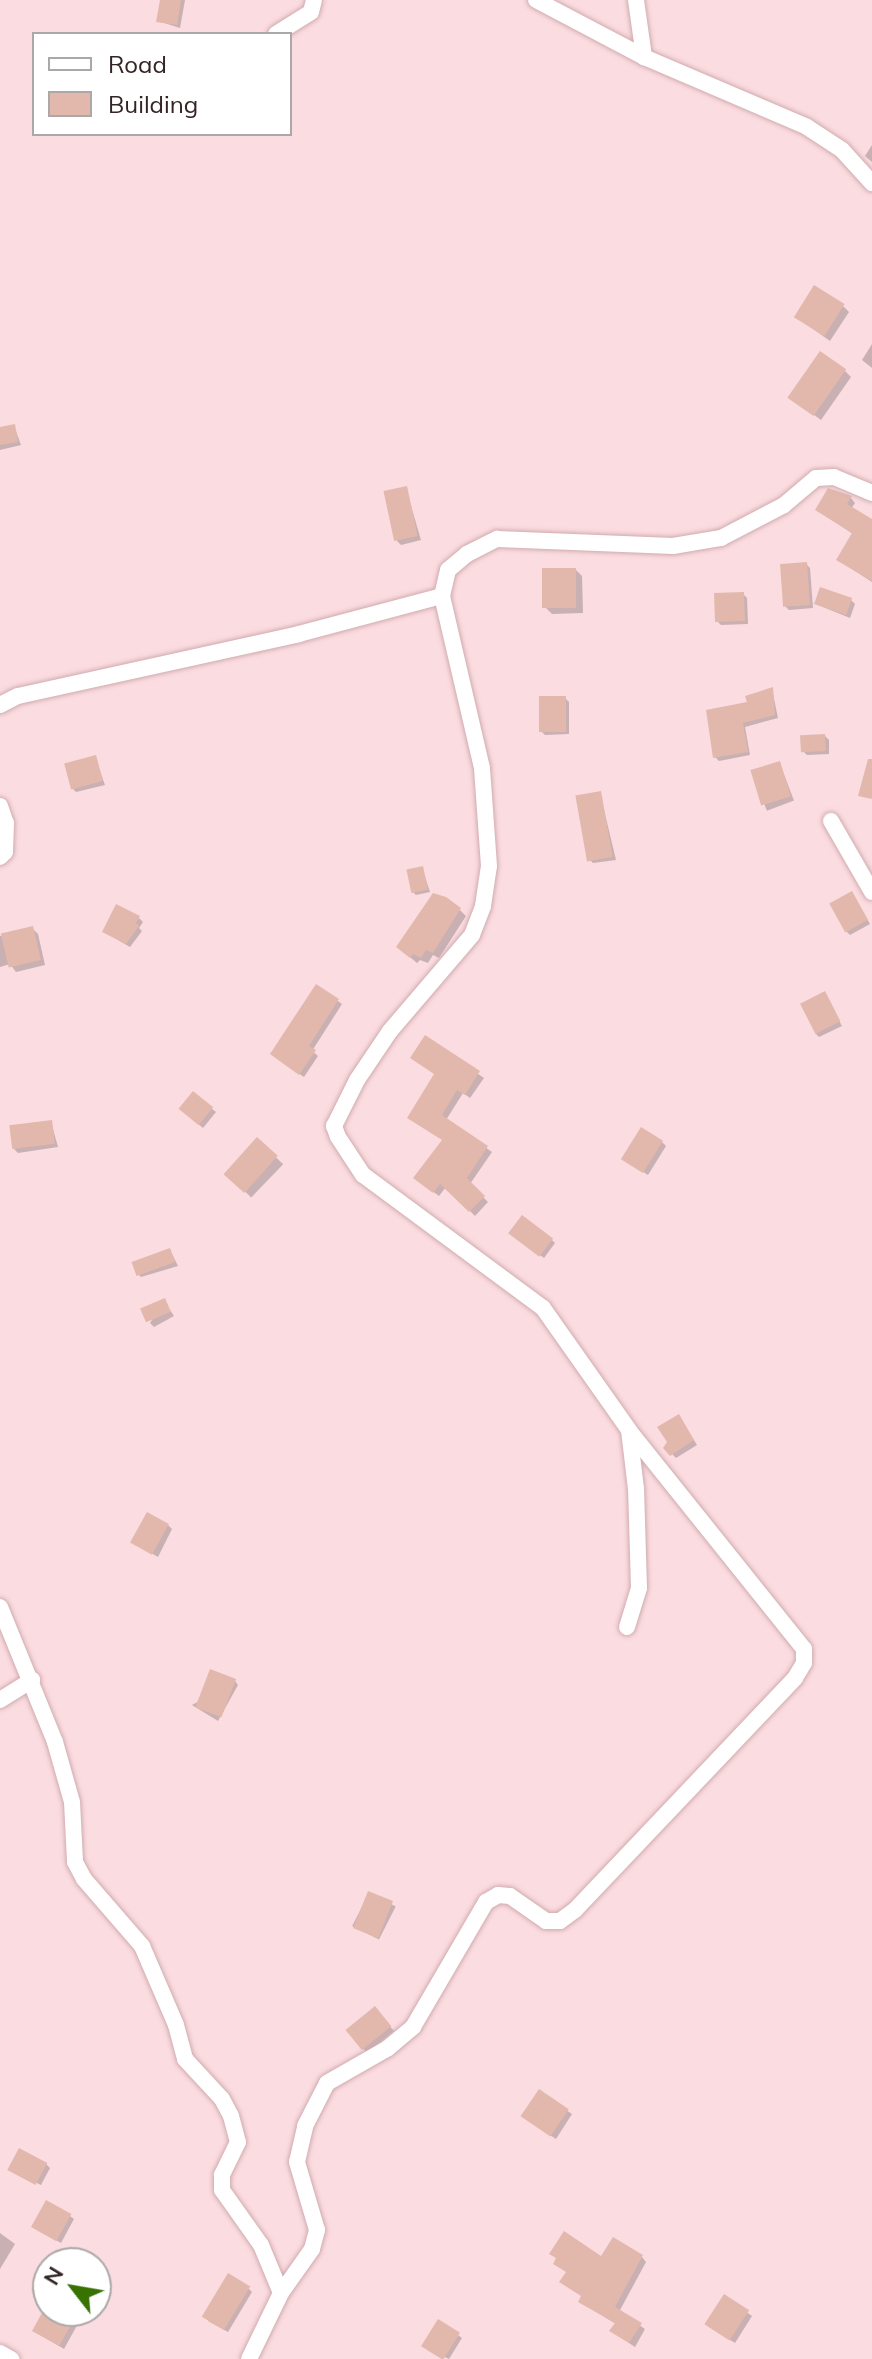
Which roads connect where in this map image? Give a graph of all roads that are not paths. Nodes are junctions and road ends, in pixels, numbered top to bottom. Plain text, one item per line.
1 (314, 0) edge
2 (536, 0) edge
3 (636, 0) edge
4 (279, 32) edge
5 (644, 57) junction
6 (872, 183) edge
7 (872, 493) edge
8 (442, 596) junction
9 (0, 705) edge
10 (0, 806) edge
11 (831, 821) dead end
12 (0, 857) edge
13 (872, 892) edge
14 (629, 1430) junction
15 (0, 1607) edge
16 (627, 1627) dead end
17 (32, 1680) junction
18 (0, 1700) edge
19 (281, 2293) junction
20 (0, 2353) edge
21 (11, 2359) edge
22 (249, 2359) edge

1 - 4 street
2 - 5 street
3 - 5 street
5 - 6 street
7 - 8 street
8 - 9 street
8 - 14 street
10 - 12 street
11 - 13 street
14 - 16 street
14 - 19 street
15 - 17 street
17 - 18 street
17 - 19 street
19 - 22 street
20 - 21 street

